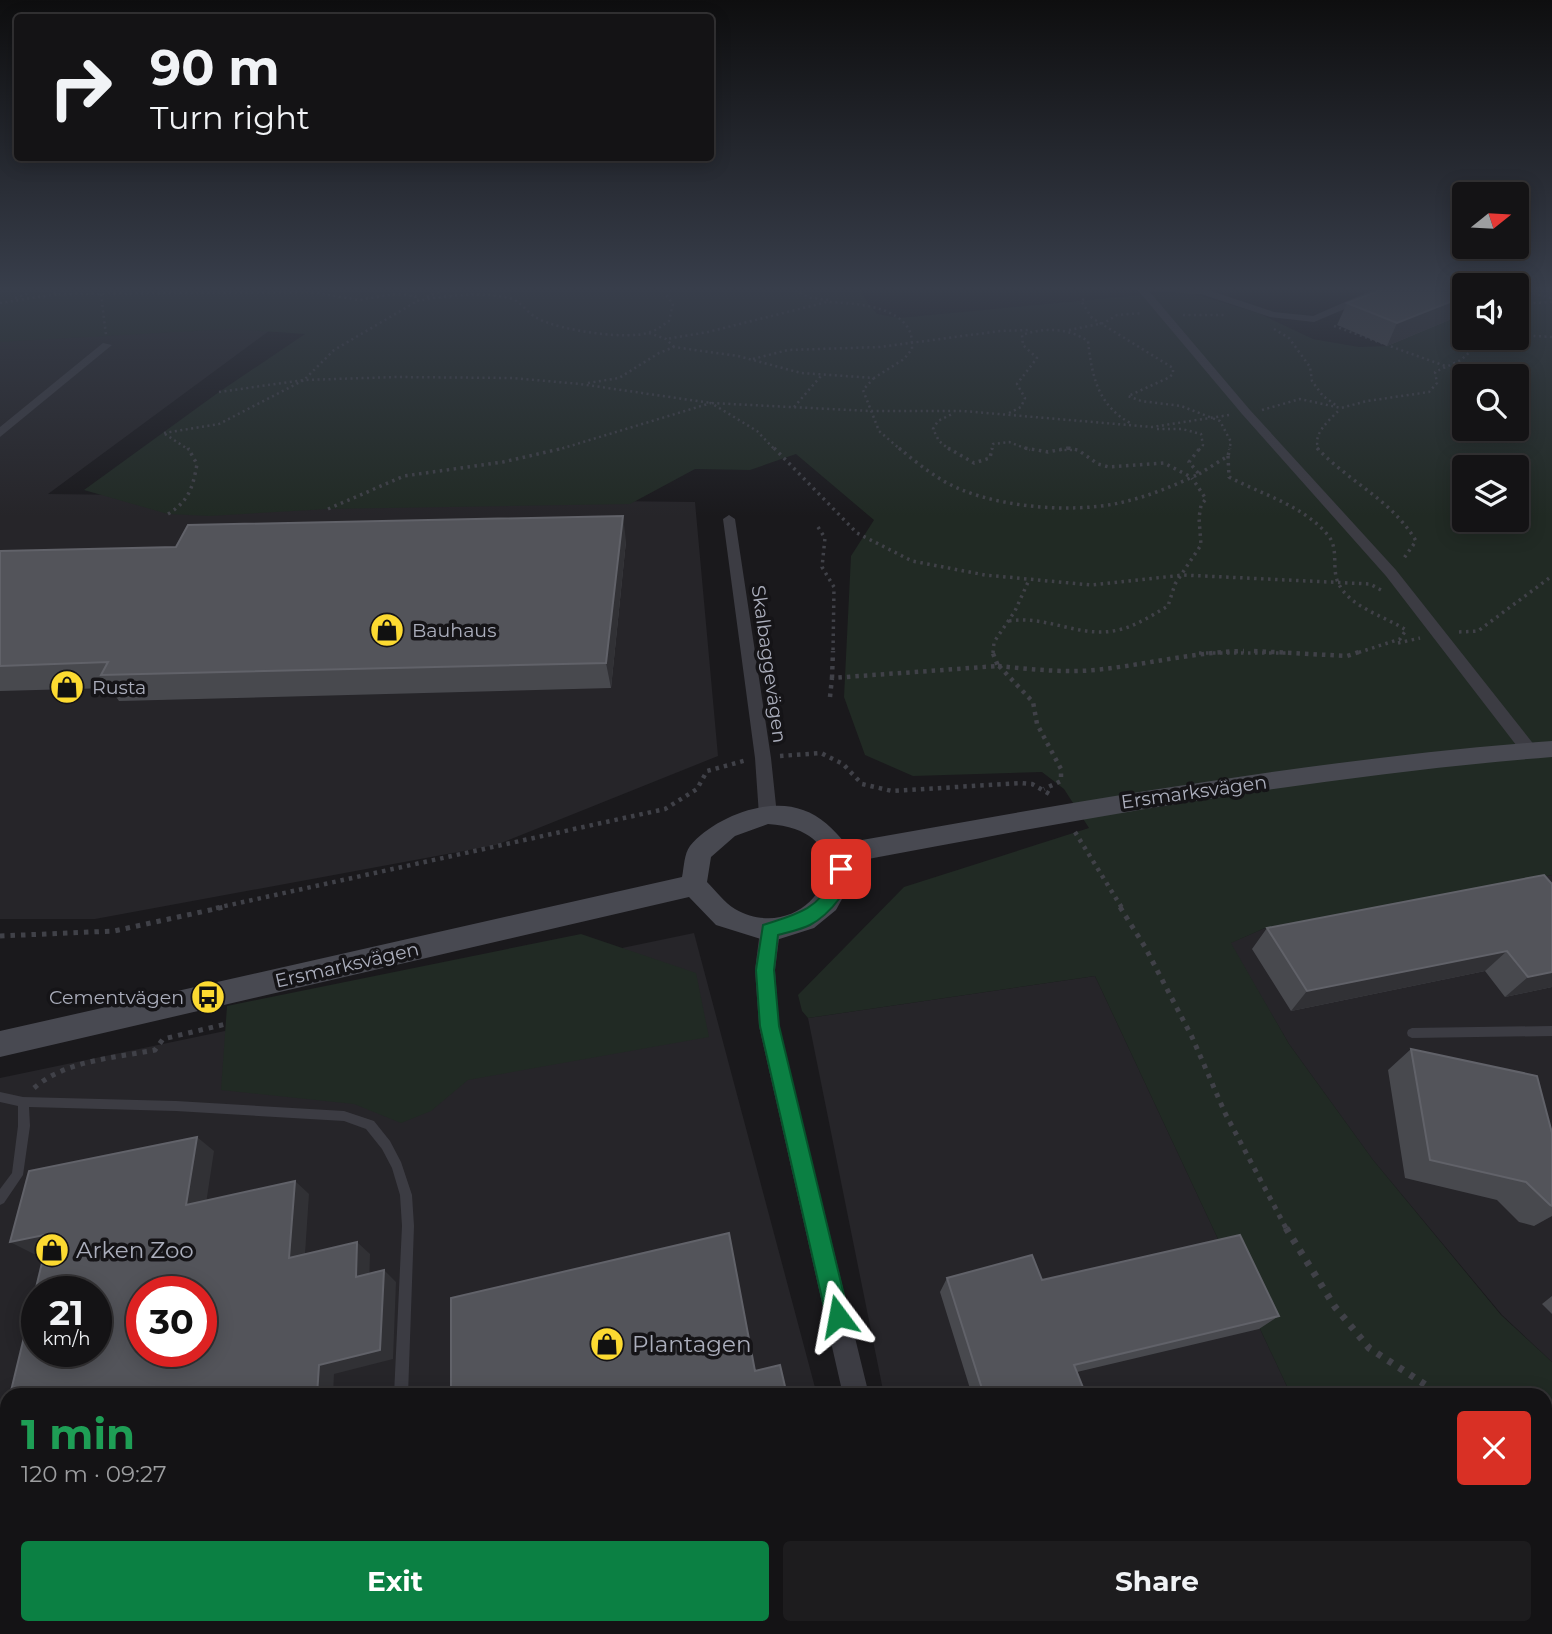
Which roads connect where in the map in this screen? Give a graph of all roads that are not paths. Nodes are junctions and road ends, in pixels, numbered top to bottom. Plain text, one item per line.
1 (84, 364) edge
2 (1205, 364) edge
3 (0, 433) edge
4 (729, 519) dead end
5 (1540, 749) edge
6 (768, 815) junction
7 (839, 854) junction
8 (694, 885) junction
9 (770, 931) junction
10 (1552, 1031) edge
11 (1412, 1033) dead end
12 (0, 1044) edge
13 (0, 1097) edge
14 (23, 1102) junction
15 (0, 1199) edge
16 (401, 1388) edge
17 (854, 1388) edge

1 - 3 street
2 - 5 street
4 - 6 street, Skalbaggevägen
5 - 7 main road, Ersmarksvägen
6 - 7 main road
6 - 8 main road
7 - 9 main road
8 - 9 main road
8 - 12 main road, Ersmarksvägen
9 - 17 street
10 - 11 lane
13 - 14 lane
14 - 15 lane
14 - 16 lane

